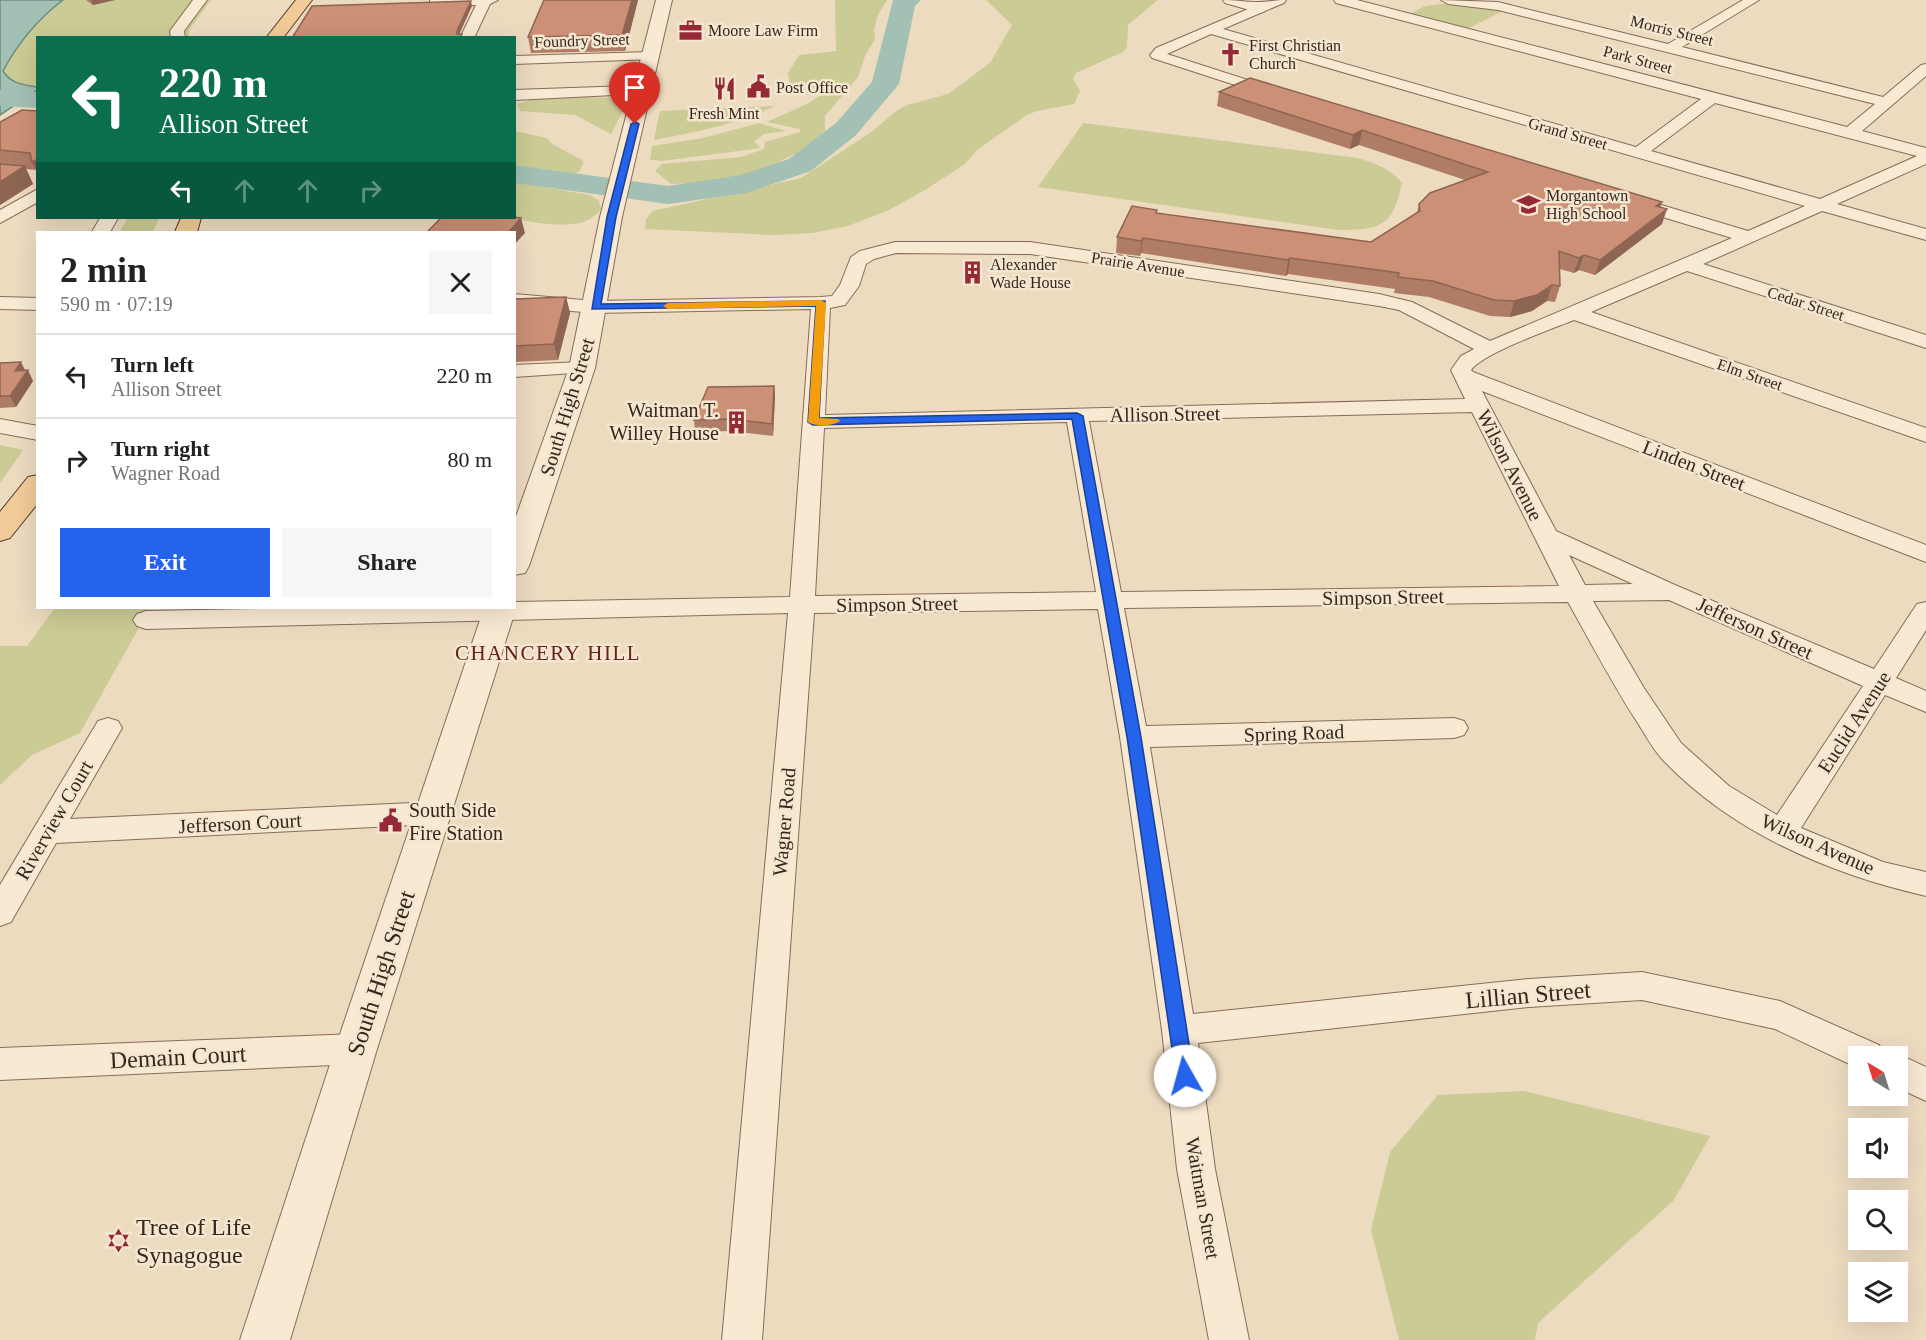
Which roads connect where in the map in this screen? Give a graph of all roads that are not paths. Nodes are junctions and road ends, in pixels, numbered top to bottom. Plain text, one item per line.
1 (200, 0) edge
2 (485, 0) edge
3 (491, 0) edge
4 (664, 0) edge
5 (1231, 0) edge
6 (1278, 0) edge
7 (1341, 0) edge
8 (1447, 0) edge
9 (1752, 0) edge
10 (1431, 1) edge
11 (421, 2) edge
12 (308, 4) edge
13 (1414, 5) dead end
14 (1260, 8) junction
15 (1394, 14) junction
16 (1211, 30) junction
17 (178, 36) edge
18 (276, 36) edge
19 (467, 36) edge
20 (1671, 48) junction
21 (516, 60) edge
22 (650, 61) junction
23 (1922, 76) edge
24 (629, 91) dead end
25 (516, 95) edge
26 (1285, 96) edge
27 (1713, 98) junction
28 (1887, 102) junction
29 (1850, 133) junction
30 (1638, 153) junction
31 (1926, 155) edge
32 (36, 195) edge
33 (1612, 196) edge
34 (1821, 204) junction
35 (0, 218) edge
36 (1926, 235) edge
37 (1749, 237) junction
38 (1686, 265) junction
39 (516, 300) edge
40 (821, 303) junction
41 (36, 304) edge
42 (2, 305) edge
43 (596, 307) junction
44 (1575, 314) junction
45 (1926, 342) edge
46 (1489, 349) junction
47 (582, 368) junction
48 (516, 371) edge
49 (1463, 376) junction
50 (1480, 405) junction
51 (1077, 416) junction
52 (813, 422) junction
53 (0, 426) edge
54 (36, 433) edge
55 (1926, 435) edge
56 (36, 486) edge
57 (0, 532) edge
58 (1545, 535) junction
59 (1926, 554) edge
60 (516, 560) edge
61 (1672, 592) junction
62 (1576, 593) junction
63 (1109, 600) junction
64 (802, 606) junction
65 (500, 609) edge
66 (516, 609) edge
67 (1926, 610) edge
68 (221, 613) edge
69 (146, 620) dead end
70 (1881, 683) junction
71 (1926, 702) edge
72 (108, 728) dead end
73 (1454, 728) dead end
74 (1134, 737) junction
75 (433, 813) junction
76 (47, 832) junction
77 (1782, 833) junction
78 (1926, 884) edge
79 (0, 913) edge
80 (1179, 1030) junction
81 (1848, 1048) edge
82 (356, 1049) junction
83 (0, 1065) edge
84 (1908, 1075) edge
85 (1926, 1085) edge
86 (265, 1340) edge
87 (742, 1340) edge
88 (1229, 1340) edge

1 - 17 street
2 - 3 street
2 - 11 street
2 - 19 street
4 - 22 street, South High Street
5 - 14 street
6 - 14 street
7 - 15 street, Park Street
8 - 10 street, Morris Street
8 - 20 street, Morris Street
9 - 20 street
12 - 18 main road
13 - 15 street
14 - 16 street
15 - 27 street, Park Street
16 - 26 street
16 - 30 street, Grand Street
20 - 28 street, Morris Street
21 - 22 street, Foundry Street
22 - 43 street, South High Street
23 - 28 street
24 - 25 street
27 - 29 street, Park Street
27 - 30 street
28 - 29 street
29 - 31 street, Park Street
30 - 34 street, Grand Street
31 - 34 street
32 - 35 street
33 - 37 street
34 - 36 street, Grand Street
34 - 37 street
37 - 38 street
38 - 44 street
38 - 45 street, Cedar Street
39 - 43 street, Prairie Avenue
40 - 43 street, Prairie Avenue
40 - 46 street, Prairie Avenue
40 - 52 street, Wagner Road
41 - 42 street
43 - 47 street, South High Street
44 - 46 street
44 - 55 street, Elm Street
46 - 49 street
47 - 48 street
47 - 60 street, South High Street
49 - 50 street, Wilson Avenue
49 - 59 street, Linden Street
50 - 51 street, Allison Street
50 - 58 street, Wilson Avenue
51 - 52 street, Allison Street
51 - 63 street, Waitman Street
52 - 64 street, Wagner Road
53 - 54 street
56 - 57 main road
58 - 61 street
58 - 62 street, Wilson Avenue
61 - 62 street, Jefferson Street
61 - 70 street, Jefferson Street
62 - 63 street, Simpson Street
62 - 77 street, Wilson Avenue
63 - 64 street, Simpson Street
63 - 74 street, Waitman Street
64 - 66 street, Simpson Street
64 - 87 street, Wagner Road
65 - 68 street, Simpson Street
65 - 75 street, South High Street
67 - 70 street, Euclid Avenue
68 - 69 street, Simpson Street
70 - 71 street, Jefferson Street
70 - 77 street, Euclid Avenue
72 - 76 street, Riverview Court
73 - 74 street, Spring Road
74 - 80 street, Waitman Street
75 - 76 street, Jefferson Court
75 - 82 street, South High Street
76 - 79 street, Riverview Court
77 - 78 street, Wilson Avenue
80 - 81 street, Lillian Street
80 - 88 street, Waitman Street
82 - 83 street, Demain Court
82 - 86 street, South High Street
84 - 85 street

